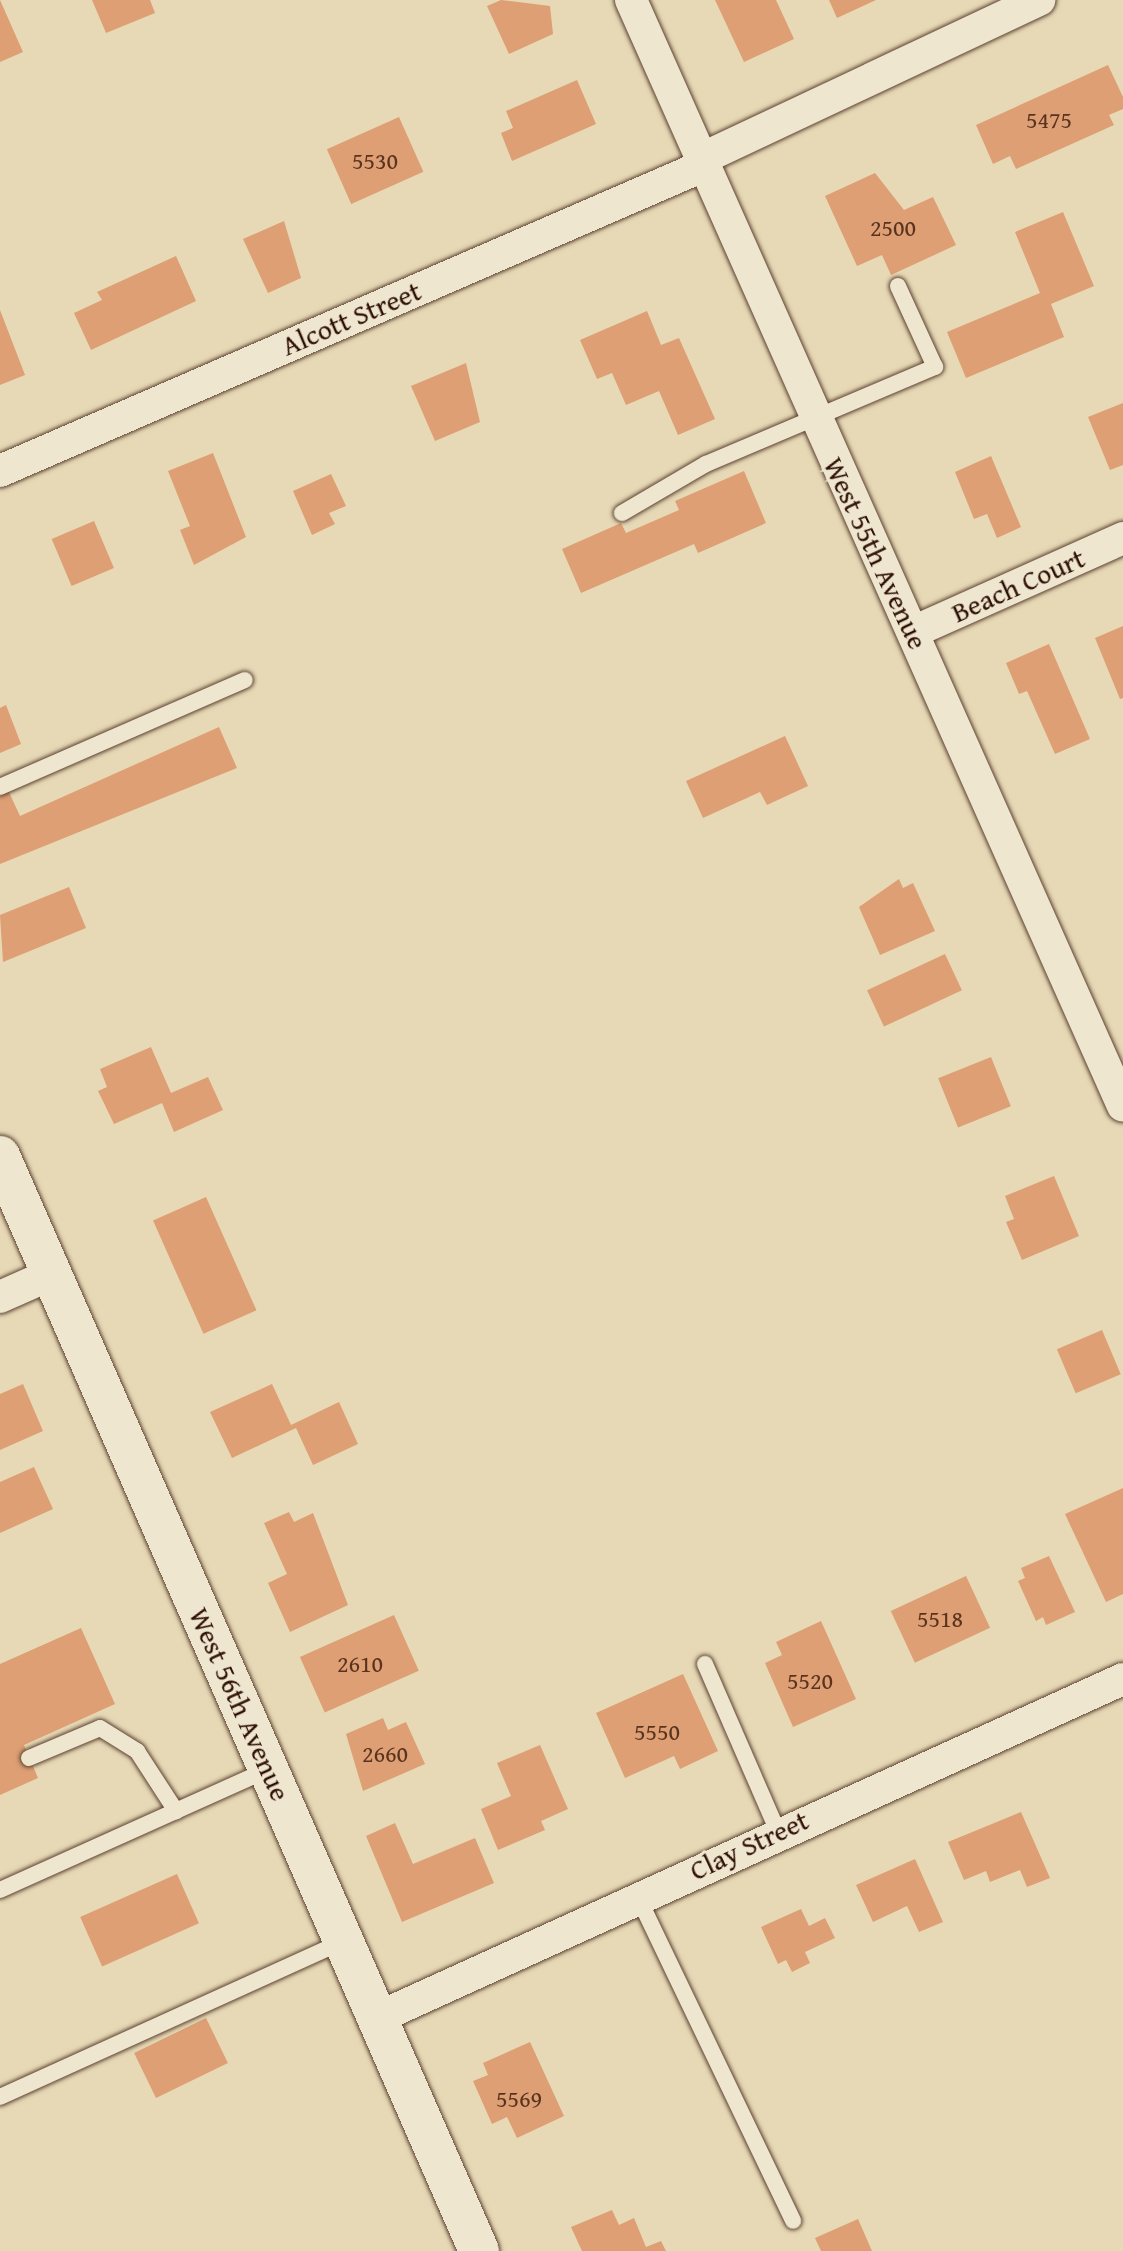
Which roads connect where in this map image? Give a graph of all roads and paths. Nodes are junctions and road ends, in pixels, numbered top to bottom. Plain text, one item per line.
1 (631, 0) edge
2 (1039, 0) edge
3 (702, 163) junction
4 (898, 286) dead end
5 (815, 420) junction
6 (0, 471) edge
7 (622, 513) dead end
8 (1123, 538) edge
9 (913, 632) junction
10 (245, 680) dead end
11 (0, 787) edge
12 (1123, 1106) edge
13 (0, 1156) edge
14 (52, 1274) junction
15 (0, 1297) edge
16 (705, 1664) dead end
17 (1123, 1679) edge
18 (29, 1758) dead end
19 (269, 1770) junction
20 (176, 1811) junction
21 (778, 1832) junction
22 (0, 1890) edge
23 (638, 1897) junction
24 (344, 1942) junction
25 (377, 2018) junction
26 (0, 2097) edge
27 (793, 2221) dead end
28 (479, 2251) edge

1 - 3 street, West 55th Avenue
2 - 3 street, Alcott Street
3 - 5 street, West 55th Avenue
3 - 6 street, Alcott Street
4 - 5 lane
5 - 7 lane
5 - 9 street, West 55th Avenue
8 - 9 street, Beach Court
9 - 12 street, West 55th Avenue
10 - 11 lane
13 - 14 street, West 56th Avenue
14 - 15 street
14 - 19 street, West 56th Avenue
16 - 21 lane
17 - 21 street, Clay Street
18 - 20 lane
19 - 20 lane
19 - 24 street, West 56th Avenue
20 - 22 lane
21 - 23 street, Clay Street
23 - 25 street, Clay Street
23 - 27 lane
24 - 25 street, West 56th Avenue
24 - 26 lane
25 - 28 street, West 56th Avenue

